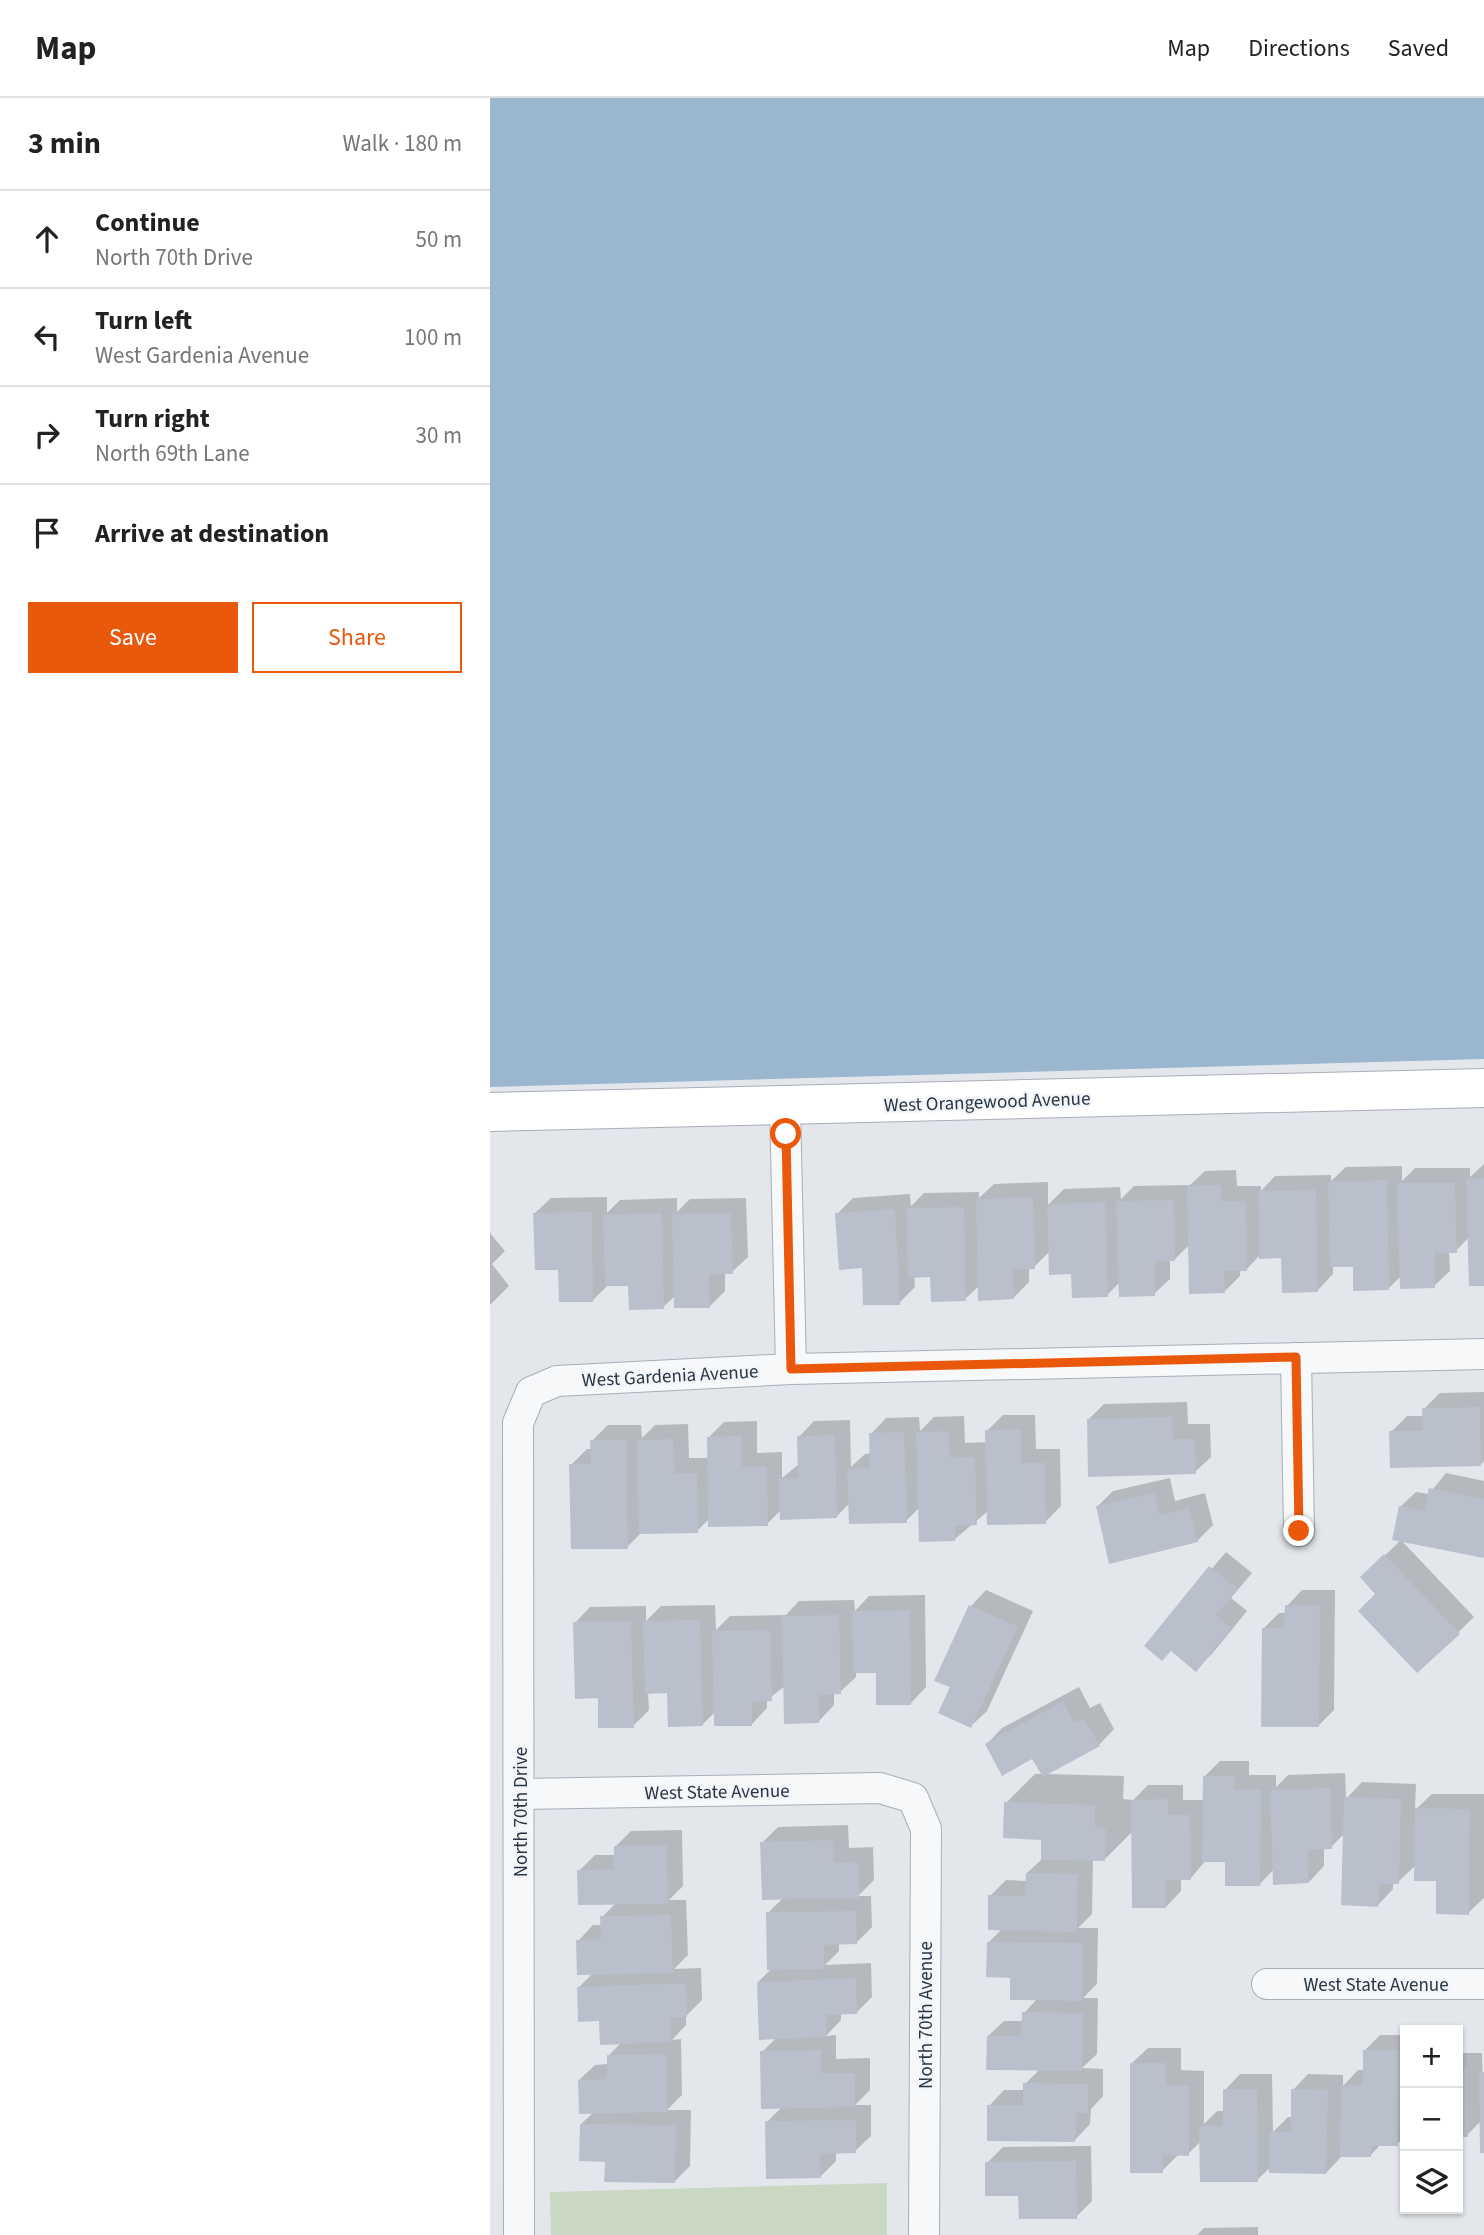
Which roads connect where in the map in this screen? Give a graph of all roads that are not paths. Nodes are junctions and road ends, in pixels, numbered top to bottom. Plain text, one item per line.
1 (1484, 1088) edge
2 (785, 1107) junction
3 (490, 1112) edge
4 (1484, 1354) edge
5 (1296, 1357) junction
6 (791, 1369) junction
7 (531, 1392) joint
8 (1299, 1531) dead end
9 (520, 1794) junction
10 (913, 1798) joint
11 (1267, 1984) dead end
12 (1484, 1984) edge
13 (519, 2235) edge
14 (924, 2235) edge

1 - 2 street, West Orangewood Avenue
2 - 3 street, West Orangewood Avenue
2 - 6 street
4 - 5 street, West Gardenia Avenue
5 - 6 street, West Gardenia Avenue
5 - 8 street
6 - 7 street, West Gardenia Avenue
7 - 9 street, North 70th Drive
9 - 10 street, West State Avenue
9 - 13 street, North 70th Drive
10 - 14 street, North 70th Avenue
11 - 12 street, West State Avenue

